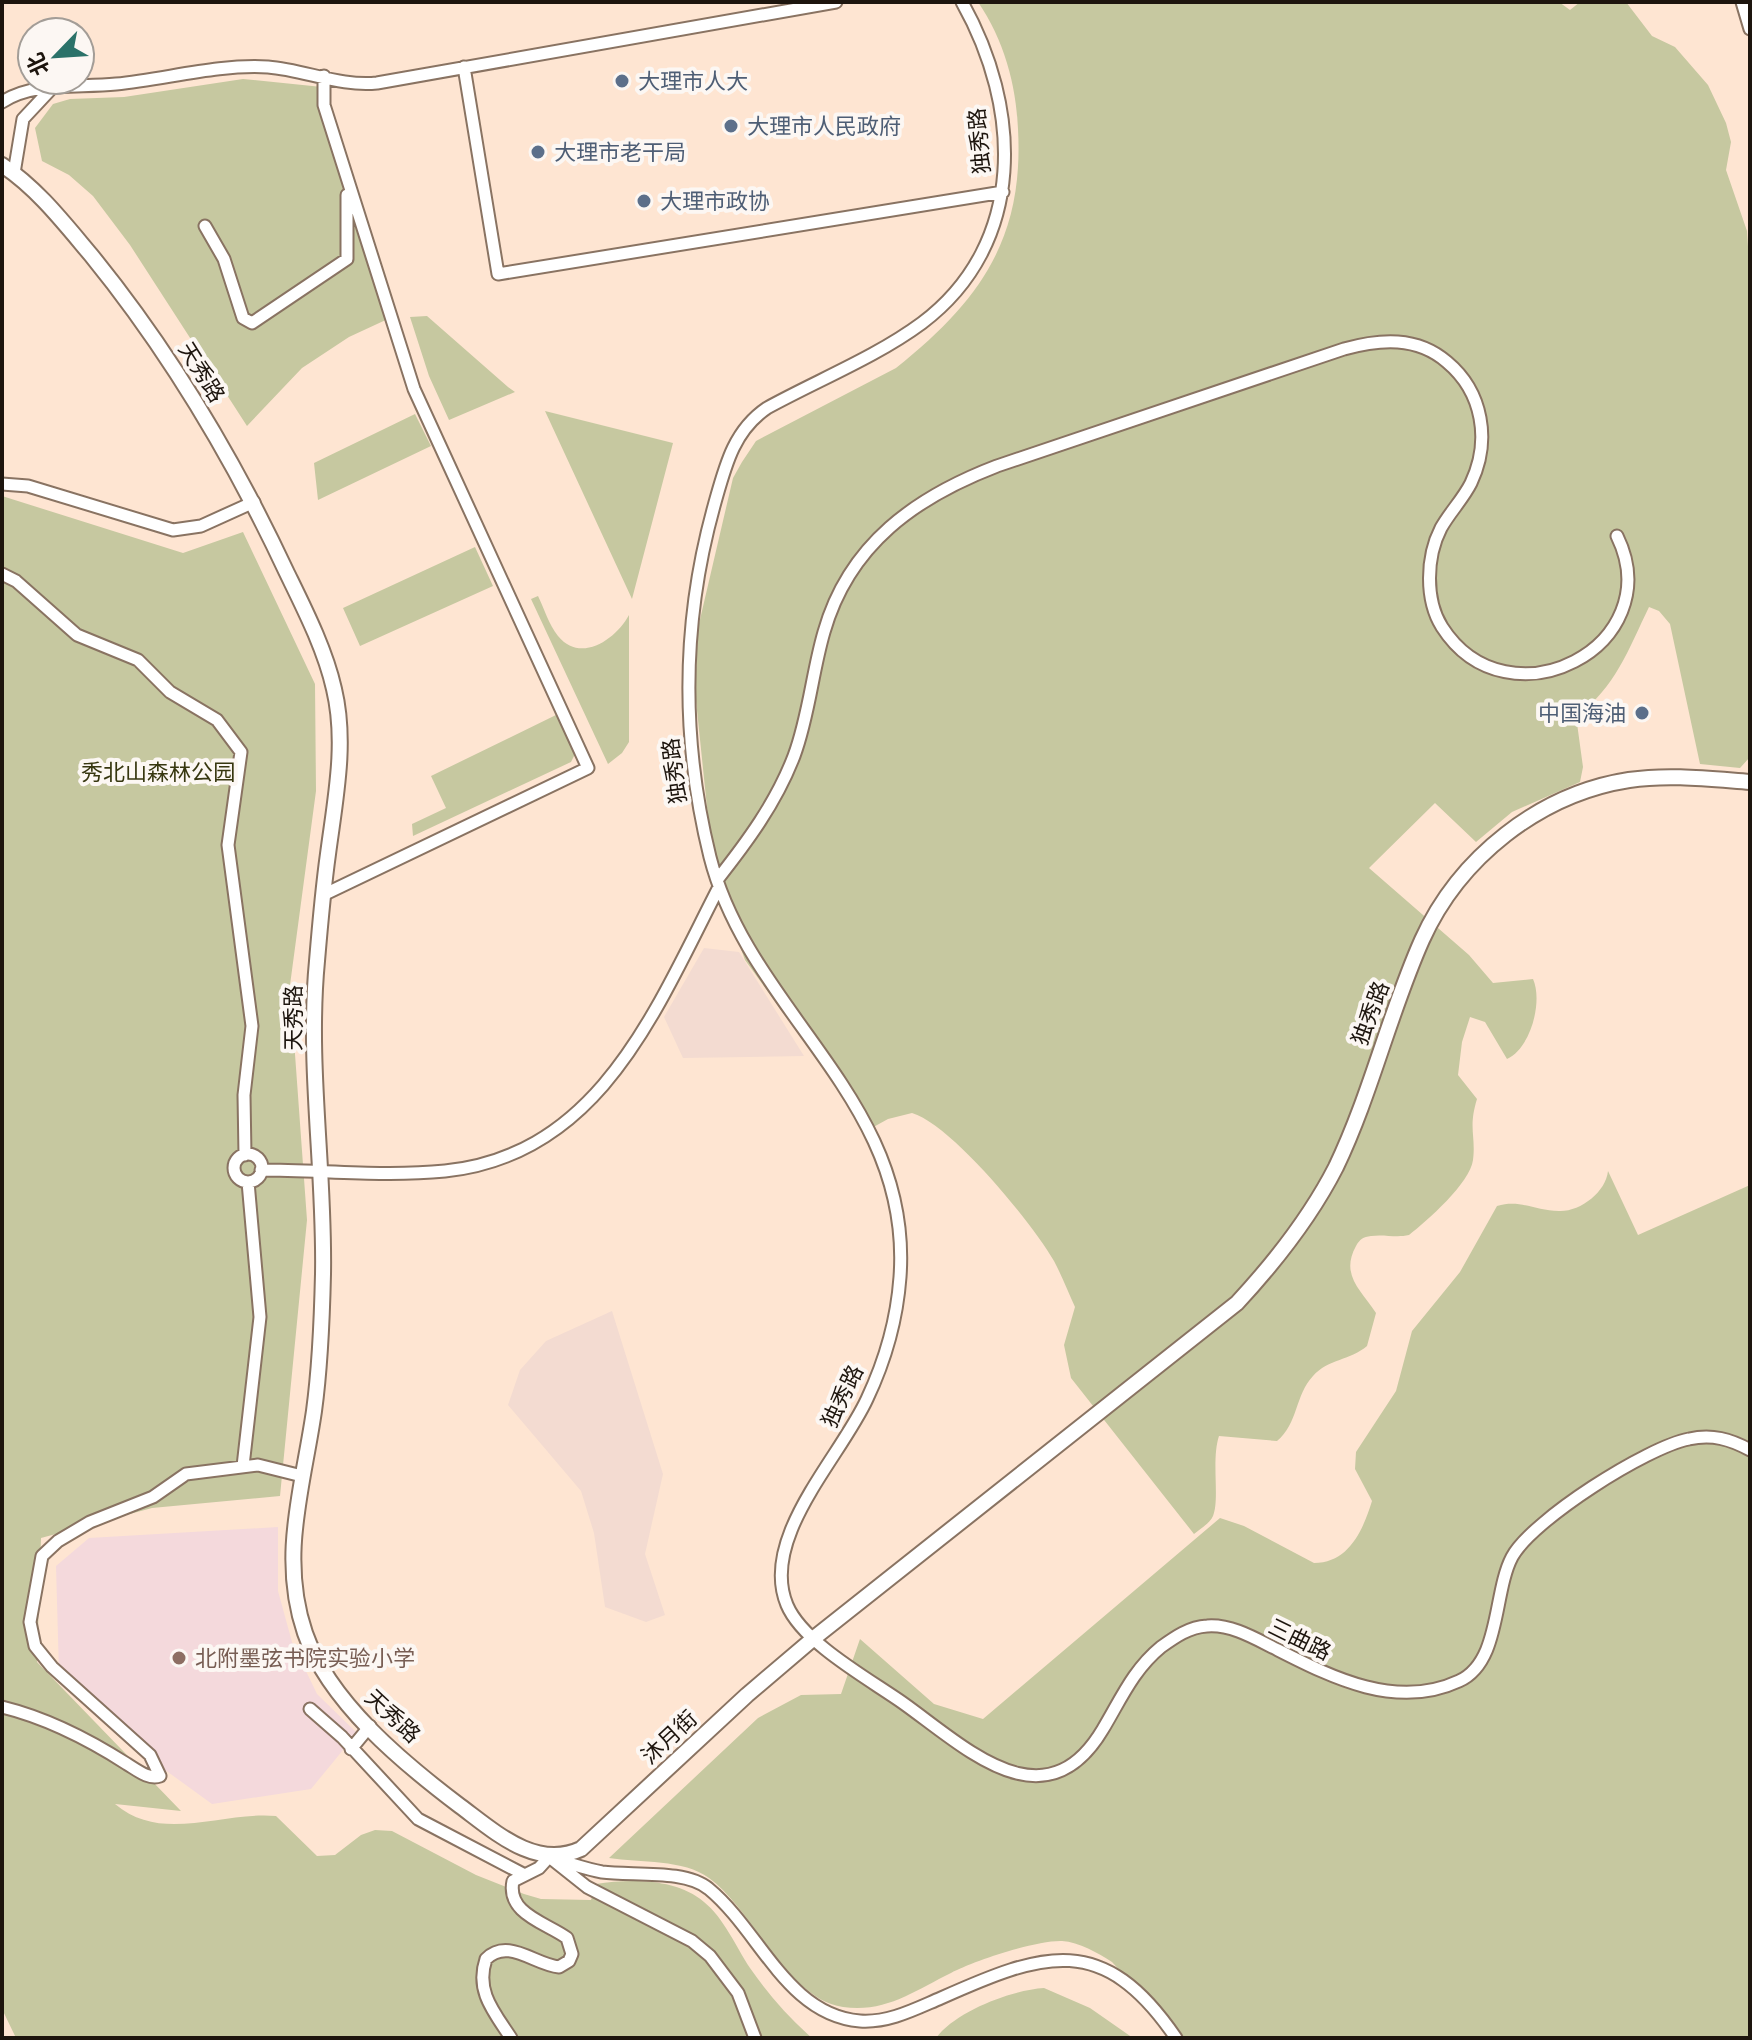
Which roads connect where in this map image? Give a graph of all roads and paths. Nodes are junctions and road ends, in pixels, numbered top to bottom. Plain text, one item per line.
1 (836, 2) edge
2 (962, 2) edge
3 (1742, 2) edge
4 (1750, 29) edge
5 (464, 67) junction
6 (324, 76) junction
7 (96, 86) edge
8 (45, 96) edge
9 (8, 169) edge
10 (346, 174) junction
11 (1003, 192) junction
12 (205, 226) dead end
13 (2, 484) edge
14 (254, 502) junction
15 (1617, 536) dead end
16 (2, 574) edge
17 (1750, 782) edge
18 (718, 884) junction
19 (323, 895) junction
20 (245, 1155) junction
21 (261, 1170) junction
22 (319, 1170) junction
23 (248, 1182) junction
24 (1750, 1450) edge
25 (243, 1466) junction
26 (302, 1476) junction
27 (814, 1638) junction
28 (2, 1707) edge
29 (310, 1709) dead end
30 (370, 1726) junction
31 (351, 1749) junction
32 (549, 1857) junction
33 (523, 1874) junction
34 (511, 2038) edge
35 (755, 2038) edge
36 (1176, 2038) edge

1 - 5 street
2 - 11 street, 独秀路
3 - 4 street
5 - 6 street
5 - 11 street
6 - 7 street
6 - 10 street
8 - 9 street
9 - 14 main road, 天秀路
10 - 12 street
10 - 19 street
11 - 18 street, 独秀路
13 - 14 street
14 - 19 main road, 天秀路
15 - 18 street
16 - 20 street
17 - 27 main road, 独秀路
18 - 22 street
18 - 27 street, 独秀路
19 - 22 main road, 天秀路
20 - 21 street
20 - 23 street
21 - 22 street
21 - 23 street
22 - 26 main road, 天秀路
23 - 25 street
24 - 27 street, 三曲路
25 - 26 street
25 - 28 street
26 - 30 main road, 天秀路
27 - 32 main road, 沐月街
29 - 31 street
30 - 31 street
30 - 32 main road, 天秀路
31 - 33 street
32 - 33 street
32 - 35 street
32 - 36 street
33 - 34 street

